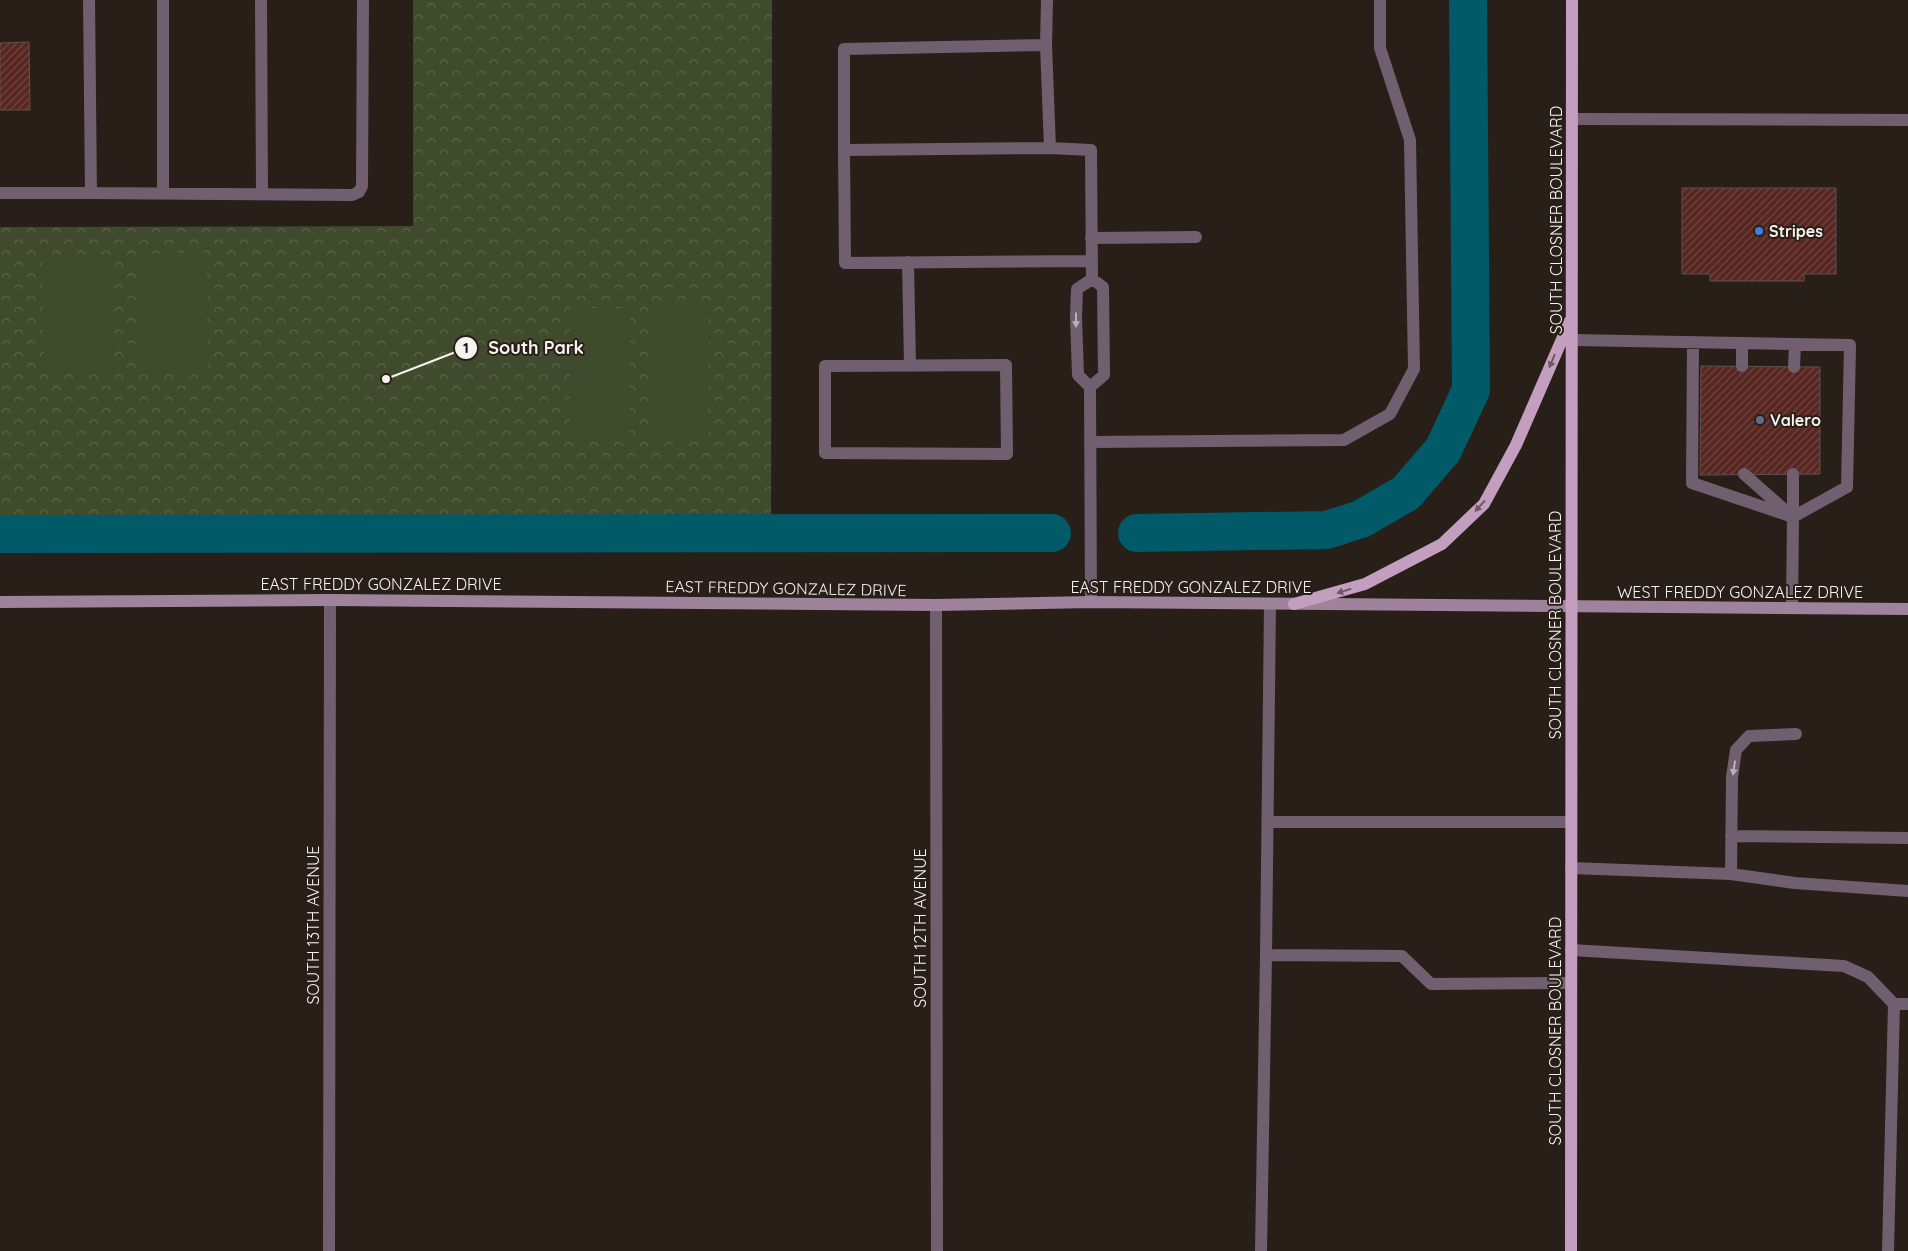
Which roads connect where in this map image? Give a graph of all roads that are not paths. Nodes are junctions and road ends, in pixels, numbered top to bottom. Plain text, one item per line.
1 (89, 0) edge
2 (163, 0) edge
3 (261, 0) edge
4 (363, 0) edge
5 (1047, 0) edge
6 (1380, 0) edge
7 (1572, 0) edge
8 (1046, 45) junction
9 (1572, 119) junction
10 (1908, 120) edge
11 (1050, 148) junction
12 (844, 150) junction
13 (0, 193) edge
14 (91, 193) junction
15 (163, 193) junction
16 (262, 194) junction
17 (1196, 237) dead end
18 (1091, 238) junction
19 (1091, 261) junction
20 (908, 262) junction
21 (1092, 279) junction
22 (1572, 317) junction
23 (1572, 340) junction
24 (1693, 342) junction
25 (1742, 342) junction
26 (1795, 344) junction
27 (910, 365) junction
28 (1742, 366) dead end
29 (1794, 366) dead end
30 (1090, 388) junction
31 (1090, 442) junction
32 (1744, 474) dead end
33 (1794, 474) dead end
34 (1792, 517) junction
35 (330, 600) junction
36 (0, 602) edge
37 (1091, 602) junction
38 (1270, 604) junction
39 (1294, 604) junction
40 (936, 605) junction
41 (1572, 607) junction
42 (1792, 608) junction
43 (1908, 609) edge
44 (1796, 734) dead end
45 (1268, 822) junction
46 (1572, 822) junction
47 (1731, 836) junction
48 (1908, 838) edge
49 (1571, 868) junction
50 (1730, 874) junction
51 (1908, 892) edge
52 (1571, 950) junction
53 (1266, 955) junction
54 (1571, 984) junction
55 (1894, 1004) junction
56 (1908, 1004) edge
57 (329, 1251) edge
58 (937, 1251) edge
59 (1261, 1251) edge
60 (1571, 1251) edge
61 (1888, 1251) edge

1 - 14 street
2 - 15 street
3 - 16 street
4 - 16 street
5 - 8 street
6 - 31 street
7 - 9 main road, SOUTH CLOSNER BOULEVARD
8 - 11 street
8 - 12 street
9 - 10 street
9 - 22 main road, SOUTH CLOSNER BOULEVARD
11 - 12 street
11 - 18 street
12 - 20 street
13 - 14 street
14 - 15 street
15 - 16 street
17 - 18 street
18 - 19 street
19 - 20 street
19 - 21 street
20 - 27 street
21 -> 30 street
21 - 30 street
22 - 23 main road, SOUTH CLOSNER BOULEVARD
22 -> 39 main road
23 - 24 street
23 - 41 main road, SOUTH CLOSNER BOULEVARD
24 - 25 street
24 - 34 street
25 - 26 street
25 - 28 street
26 - 29 street
26 - 34 street
27 - 27 street
30 - 31 street
31 - 37 street
32 - 34 street
33 - 34 street
34 - 42 street
35 - 36 main road, EAST FREDDY GONZALEZ DRIVE
35 - 40 main road, EAST FREDDY GONZALEZ DRIVE
35 - 57 street, SOUTH 13TH AVENUE
37 - 38 main road, EAST FREDDY GONZALEZ DRIVE
37 - 40 main road, EAST FREDDY GONZALEZ DRIVE
38 - 39 main road, EAST FREDDY GONZALEZ DRIVE
38 - 45 street
39 - 41 main road, EAST FREDDY GONZALEZ DRIVE
40 - 58 street, SOUTH 12TH AVENUE
41 - 42 main road, WEST FREDDY GONZALEZ DRIVE
41 - 46 main road, SOUTH CLOSNER BOULEVARD
42 - 43 main road, WEST FREDDY GONZALEZ DRIVE
44 -> 47 street
45 - 46 street
45 - 53 street
46 - 49 main road, SOUTH CLOSNER BOULEVARD
47 - 48 street
47 - 50 street
49 - 50 street
49 - 52 main road, SOUTH CLOSNER BOULEVARD
50 - 51 street
52 - 54 main road, SOUTH CLOSNER BOULEVARD
52 - 55 street
53 - 54 street
53 - 59 street
54 - 60 main road, SOUTH CLOSNER BOULEVARD
55 - 56 street
55 - 61 street

